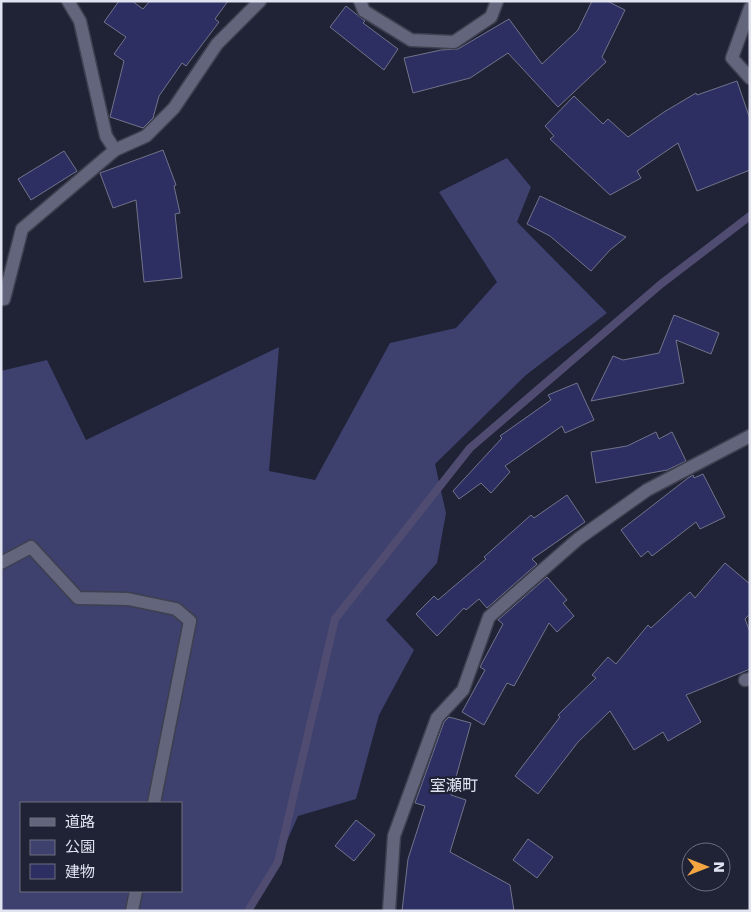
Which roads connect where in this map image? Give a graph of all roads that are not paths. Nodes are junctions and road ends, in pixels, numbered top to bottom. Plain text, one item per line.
1 (68, 1) edge
2 (260, 1) edge
3 (360, 1) edge
4 (498, 1) edge
5 (750, 8) edge
6 (750, 78) edge
7 (115, 150) junction
8 (1, 300) edge
9 (750, 436) edge
10 (1, 563) edge
11 (154, 802) edge
12 (136, 892) edge
13 (132, 911) edge
14 (389, 911) edge

1 - 7 street
2 - 7 street
3 - 4 street
5 - 6 street
7 - 8 street
9 - 14 street
10 - 11 street
12 - 13 street

